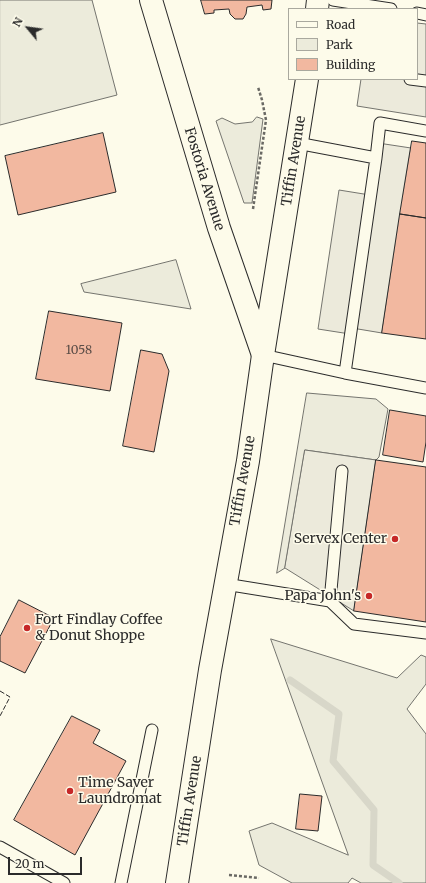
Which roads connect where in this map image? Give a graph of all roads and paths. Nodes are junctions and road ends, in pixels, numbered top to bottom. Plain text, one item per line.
1 (151, 0) edge
2 (333, 0) edge
3 (385, 8) edge
4 (307, 80) edge
5 (258, 88) dead end
6 (426, 131) edge
7 (297, 143) junction
8 (376, 158) junction
9 (253, 209) dead end
10 (263, 355) junction
11 (344, 373) junction
12 (426, 388) edge
13 (342, 471) dead end
14 (225, 584) junction
15 (330, 601) junction
16 (426, 633) edge
17 (152, 730) dead end
18 (0, 847) edge
19 (228, 875) dead end
20 (259, 878) dead end
21 (64, 883) edge
22 (121, 883) edge
23 (177, 883) edge

1 - 10 main road, Fostoria Avenue
2 - 3 lane
4 - 7 main road, Tiffin Avenue
5 - 9 path
6 - 8 lane
7 - 8 lane
7 - 10 main road, Tiffin Avenue
8 - 11 lane
10 - 11 lane
10 - 14 main road, Tiffin Avenue
11 - 12 lane
13 - 15 lane
14 - 15 lane
14 - 23 main road, Tiffin Avenue
15 - 16 lane
17 - 22 lane
18 - 21 lane
19 - 20 path

